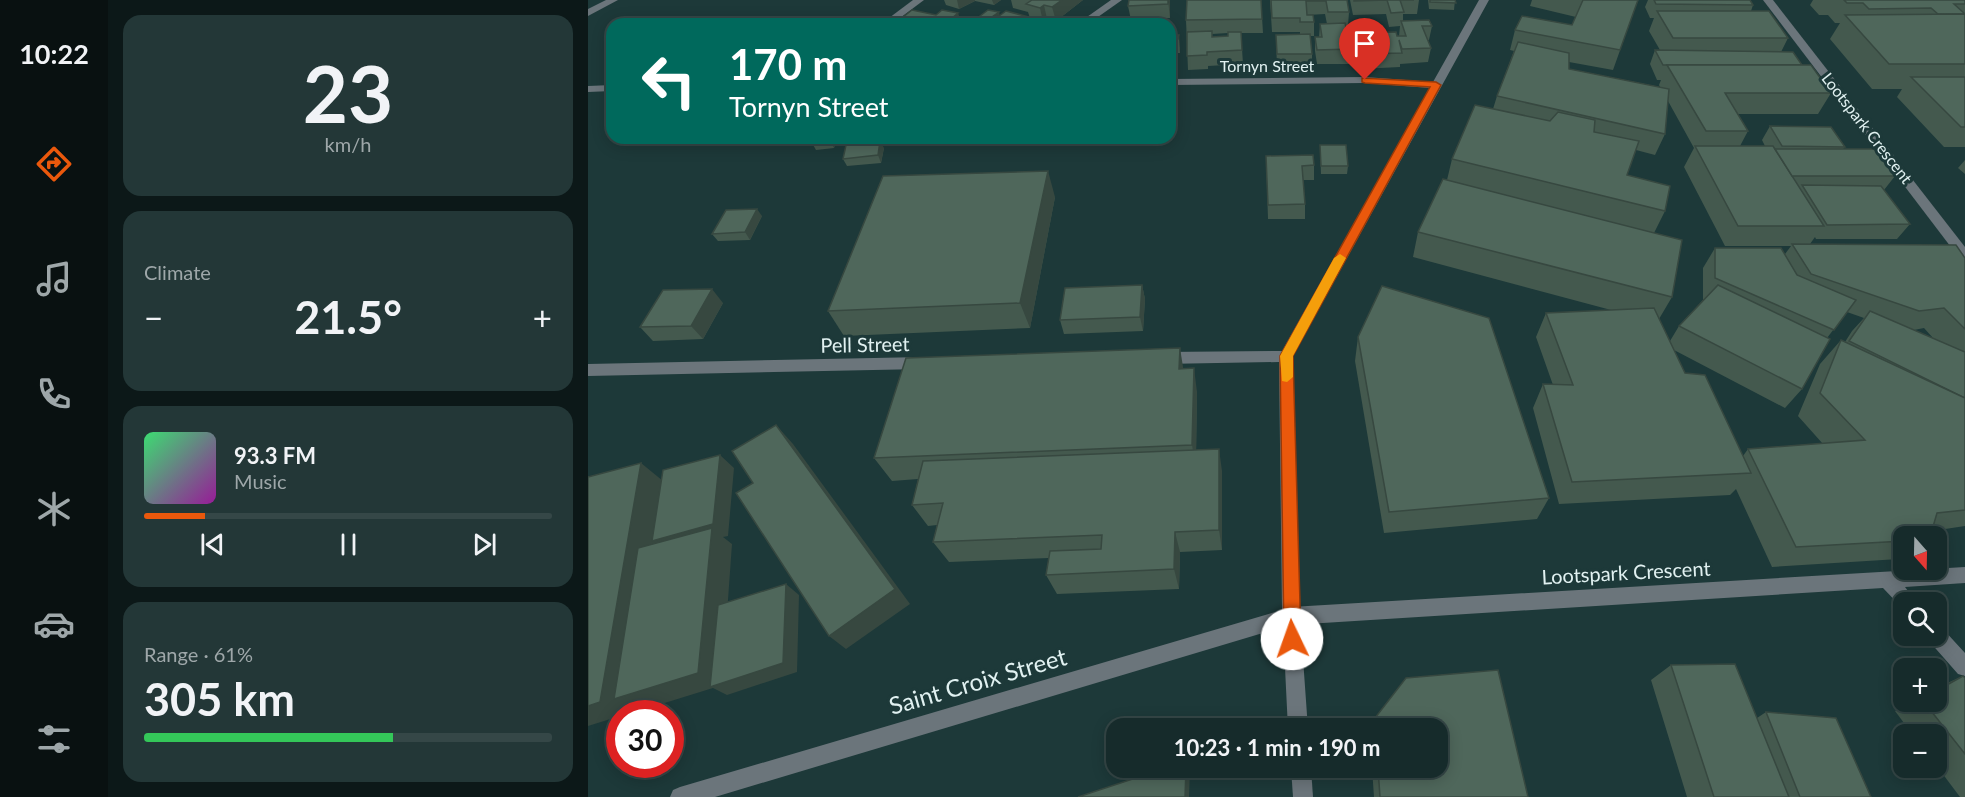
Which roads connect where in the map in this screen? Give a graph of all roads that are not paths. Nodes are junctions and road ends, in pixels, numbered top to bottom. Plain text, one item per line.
1 (612, 0) edge
2 (919, 0) edge
3 (1117, 0) edge
4 (1484, 0) edge
5 (1768, 0) edge
6 (588, 13) edge
7 (894, 18) edge
8 (1091, 18) edge
9 (1176, 82) edge
10 (1436, 85) junction
11 (606, 88) edge
12 (588, 89) edge
13 (1965, 256) edge
14 (1286, 356) junction
15 (1144, 359) edge
16 (943, 363) edge
17 (588, 370) edge
18 (1965, 575) edge
19 (1887, 580) junction
20 (1898, 592) edge
21 (1291, 616) junction
22 (1946, 646) edge
23 (1965, 667) edge
24 (1297, 718) edge
25 (1302, 778) edge
26 (680, 797) edge
27 (1303, 797) edge

1 - 6 street
2 - 7 street
3 - 8 street
4 - 10 street
5 - 13 street, Lootspark Crescent
9 - 10 street, Tornyn Street
10 - 14 street
11 - 12 street
14 - 15 street
14 - 21 street
16 - 17 street, Pell Street
18 - 19 street, Lootspark Crescent
19 - 20 street
19 - 21 street, Lootspark Crescent
21 - 24 street
21 - 26 street, Saint Croix Street
22 - 23 street
25 - 27 street

